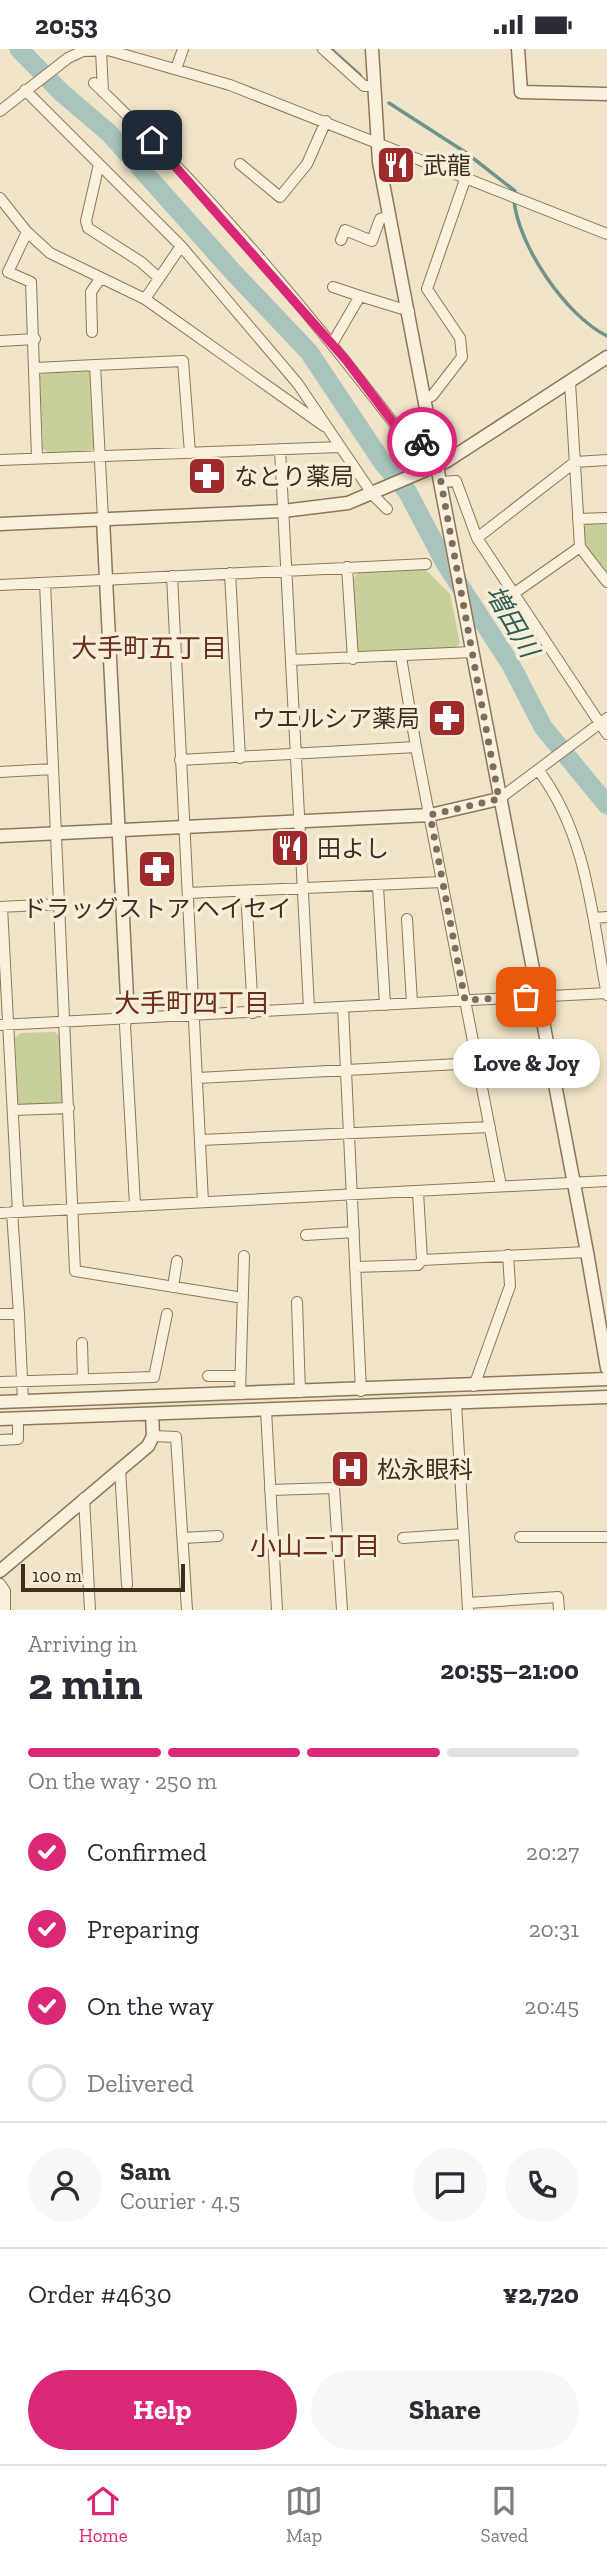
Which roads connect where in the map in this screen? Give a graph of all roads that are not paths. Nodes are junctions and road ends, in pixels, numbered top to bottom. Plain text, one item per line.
1 (183, 49) edge
2 (323, 49) edge
3 (372, 49) edge
4 (518, 49) edge
5 (84, 50) edge
6 (101, 50) edge
7 (176, 69) junction
8 (94, 83) dead end
9 (373, 86) junction
10 (27, 88) junction
11 (103, 92) junction
12 (607, 94) edge
13 (0, 111) edge
14 (326, 121) junction
15 (376, 141) junction
16 (99, 164) junction
17 (240, 164) dead end
18 (466, 177) junction
19 (0, 198) edge
20 (390, 216) junction
21 (345, 230) dead end
22 (27, 232) junction
23 (607, 234) edge
24 (181, 246) junction
25 (4, 272) edge
26 (159, 278) junction
27 (100, 279) junction
28 (333, 287) dead end
29 (360, 296) junction
30 (145, 299) junction
31 (409, 311) junction
32 (92, 332) dead end
33 (35, 339) junction
34 (0, 341) edge
35 (332, 344) junction
36 (607, 357) edge
37 (95, 366) junction
38 (36, 367) junction
39 (570, 382) junction
40 (425, 398) junction
41 (327, 428) junction
42 (407, 441) junction
43 (434, 444) junction
44 (340, 447) junction
45 (280, 449) junction
46 (190, 453) junction
47 (100, 458) junction
48 (420, 458) dead end
49 (37, 459) junction
50 (0, 460) edge
51 (607, 460) edge
52 (575, 462) junction
53 (437, 466) junction
54 (441, 488) junction
55 (377, 494) junction
56 (387, 509) dead end
57 (283, 511) junction
58 (607, 518) edge
59 (103, 519) junction
60 (578, 519) junction
61 (0, 524) edge
62 (477, 538) junction
63 (580, 547) junction
64 (426, 563) dead end
65 (348, 567) junction
66 (286, 570) junction
67 (230, 573) junction
68 (172, 576) junction
69 (106, 580) junction
70 (607, 582) edge
71 (44, 583) junction
72 (0, 585) edge
73 (513, 594) junction
74 (473, 652) junction
75 (401, 657) junction
76 (353, 659) junction
77 (291, 660) junction
78 (601, 723) edge
79 (607, 734) edge
80 (415, 747) junction
81 (295, 756) junction
82 (240, 758) junction
83 (180, 760) junction
84 (53, 769) junction
85 (539, 771) junction
86 (0, 772) edge
87 (499, 799) junction
88 (430, 815) junction
89 (298, 822) junction
90 (184, 829) junction
91 (118, 831) junction
92 (56, 833) junction
93 (0, 837) edge
94 (442, 882) junction
95 (378, 887) junction
96 (303, 889) junction
97 (246, 891) junction
98 (188, 893) junction
99 (60, 904) junction
100 (1, 907) edge
101 (607, 917) edge
102 (594, 918) junction
103 (407, 919) dead end
104 (607, 994) edge
105 (538, 996) junction
106 (465, 1000) junction
107 (412, 1003) junction
108 (385, 1005) junction
109 (343, 1007) junction
110 (309, 1008) junction
111 (253, 1013) junction
112 (195, 1015) junction
113 (128, 1018) junction
114 (65, 1021) junction
115 (4, 1025) edge
116 (477, 1063) junction
117 (346, 1071) junction
118 (198, 1078) junction
119 (69, 1108) junction
120 (13, 1110) junction
121 (490, 1127) junction
122 (349, 1134) junction
123 (201, 1140) junction
124 (607, 1181) edge
125 (574, 1182) junction
126 (502, 1187) junction
127 (418, 1192) junction
128 (352, 1195) junction
129 (204, 1202) junction
130 (135, 1205) junction
131 (74, 1210) junction
132 (15, 1212) junction
133 (0, 1213) edge
134 (354, 1232) junction
135 (306, 1235) dead end
136 (587, 1252) junction
137 (508, 1255) junction
138 (244, 1256) dead end
139 (422, 1260) junction
140 (177, 1261) dead end
141 (355, 1267) junction
142 (173, 1287) junction
143 (243, 1299) junction
144 (298, 1303) dead end
145 (0, 1314) edge
146 (19, 1314) junction
147 (167, 1314) dead end
148 (82, 1343) dead end
149 (607, 1368) edge
150 (208, 1376) dead end
151 (240, 1376) junction
152 (83, 1379) junction
153 (607, 1379) edge
154 (23, 1381) junction
155 (0, 1382) edge
156 (474, 1385) junction
157 (361, 1391) junction
158 (300, 1392) junction
159 (240, 1394) junction
160 (607, 1397) edge
161 (23, 1401) junction
162 (0, 1402) edge
163 (456, 1403) junction
164 (266, 1410) junction
165 (152, 1414) junction
166 (18, 1418) junction
167 (0, 1419) edge
168 (153, 1436) junction
169 (0, 1440) edge
170 (120, 1469) junction
171 (271, 1490) junction
172 (83, 1498) junction
173 (463, 1534) junction
174 (218, 1536) dead end
175 (520, 1537) dead end
176 (607, 1537) edge
177 (183, 1538) junction
178 (403, 1538) dead end
179 (0, 1571) edge
180 (0, 1584) edge
181 (127, 1585) dead end
182 (468, 1607) edge
183 (5, 1610) edge
184 (90, 1610) edge
185 (187, 1610) edge
186 (277, 1610) edge
187 (342, 1610) edge
188 (559, 1610) edge

1 - 7 street
2 - 9 street
3 - 9 street
4 - 12 street
5 - 6 street
5 - 10 street
6 - 7 street
6 - 11 street
7 - 14 street
8 - 11 street
9 - 15 street
10 - 13 street
10 - 16 street
11 - 35 street
14 - 15 street
14 - 17 street
15 - 18 street
15 - 20 street
16 - 24 street
16 - 26 street
18 - 23 street
18 - 40 street
19 - 22 street
20 - 21 street
20 - 31 street
22 - 25 street
22 - 27 street
24 - 26 street
24 - 41 street
25 - 33 street
26 - 30 street
27 - 30 street
27 - 32 street
28 - 29 street
29 - 31 street
29 - 35 street
30 - 41 street
31 - 40 street
33 - 34 street
33 - 38 street
35 - 42 street
36 - 39 street
37 - 38 street
37 - 46 street
37 - 47 street
38 - 49 street
39 - 52 street
39 - 53 street
40 - 43 street
41 - 44 street
42 - 43 street
42 - 48 street
43 - 53 street
44 - 45 street
44 - 55 street
45 - 46 street
45 - 57 street
46 - 47 street
47 - 49 street
47 - 59 street
49 - 50 street
51 - 52 street
52 - 60 street
52 - 62 street
53 - 54 street
53 - 55 street
54 - 62 street
54 - 74 street
55 - 56 street
55 - 57 street
57 - 59 street
57 - 66 street
58 - 60 street
59 - 61 street
59 - 69 street
60 - 63 street
62 - 73 street
63 - 70 street
63 - 73 street
64 - 65 street
65 - 66 street
65 - 76 street
66 - 67 street
66 - 77 street
67 - 68 street
67 - 82 street
68 - 69 street
68 - 83 street
69 - 71 street
69 - 91 street
71 - 72 street
71 - 84 street
73 - 78 street
74 - 75 street
74 - 87 street
75 - 76 street
75 - 80 street
76 - 77 street
77 - 81 street
78 - 79 street
78 - 85 street
80 - 81 street
80 - 88 street
81 - 82 street
81 - 89 street
82 - 83 street
83 - 90 street
84 - 86 street
84 - 92 street
85 - 87 street
85 - 102 street
87 - 88 street
87 - 105 street
88 - 89 street
88 - 94 street
89 - 90 street
89 - 96 street
90 - 91 street
90 - 98 street
91 - 92 street
91 - 113 street
92 - 93 street
92 - 99 street
94 - 95 street
94 - 106 street
95 - 96 street
95 - 108 street
96 - 97 street
96 - 110 street
97 - 98 street
97 - 111 street
98 - 112 street
99 - 100 street
99 - 114 street
100 - 115 street
101 - 102 street
102 - 104 street
103 - 107 street
104 - 105 street
105 - 106 street
105 - 125 street
106 - 107 street
106 - 116 street
107 - 108 street
108 - 109 street
109 - 110 street
109 - 117 street
110 - 111 street
111 - 112 street
112 - 113 street
112 - 118 street
113 - 114 street
113 - 130 street
114 - 115 street
114 - 119 street
115 - 120 street
116 - 117 street
116 - 121 street
117 - 118 street
117 - 122 street
118 - 123 street
119 - 120 street
119 - 131 street
120 - 132 street
121 - 122 street
121 - 126 street
122 - 123 street
122 - 128 street
123 - 129 street
124 - 125 street
125 - 126 street
125 - 136 street
126 - 127 street
127 - 128 street
127 - 139 street
128 - 129 street
128 - 134 street
129 - 130 street
130 - 131 street
131 - 132 street
131 - 142 street
132 - 133 street
132 - 146 street
134 - 135 street
134 - 141 street
136 - 137 street
136 - 149 street
137 - 139 street
137 - 156 street
138 - 143 street
139 - 141 street
140 - 142 street
141 - 157 street
142 - 143 street
143 - 151 street
144 - 158 street
145 - 146 street
146 - 154 street
147 - 152 street
148 - 152 street
150 - 151 street
151 - 159 street
152 - 154 street
153 - 156 street
154 - 155 street
154 - 161 street
156 - 157 street
157 - 158 street
158 - 159 street
159 - 161 street
160 - 163 street
161 - 162 street
163 - 164 street
163 - 173 street
164 - 165 street
164 - 171 street
165 - 166 street
165 - 168 street
166 - 167 street
166 - 169 street
168 - 170 street
168 - 177 street
170 - 172 street
170 - 181 street
171 - 186 street
171 - 187 street
172 - 179 street
172 - 184 street
173 - 178 street
173 - 182 street
174 - 177 street
175 - 176 street
177 - 185 street
180 - 183 street
182 - 188 street

